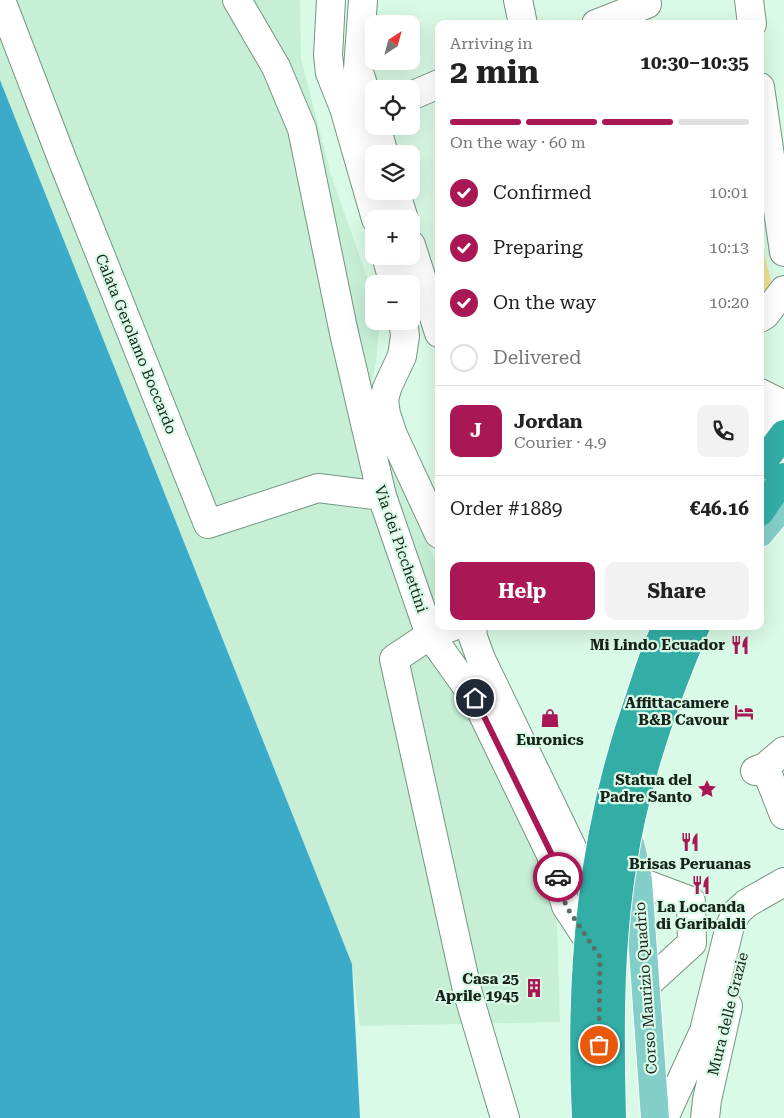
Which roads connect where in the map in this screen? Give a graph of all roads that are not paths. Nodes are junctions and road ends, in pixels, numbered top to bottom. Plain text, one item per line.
1 (1, 0) edge
2 (238, 0) edge
3 (331, 0) edge
4 (362, 0) edge
5 (518, 0) edge
6 (741, 0) edge
7 (749, 0) edge
8 (648, 9) edge
9 (522, 20) edge
10 (610, 20) edge
11 (744, 20) edge
12 (752, 20) edge
13 (435, 86) edge
14 (365, 91) edge
15 (420, 92) edge
16 (764, 114) edge
17 (764, 156) edge
18 (373, 210) edge
19 (784, 252) edge
20 (417, 265) edge
21 (784, 265) edge
22 (784, 290) edge
23 (764, 316) edge
24 (435, 321) edge
25 (404, 330) edge
26 (764, 396) edge
27 (784, 405) edge
28 (765, 441) edge
29 (784, 467) edge
30 (784, 477) edge
31 (764, 491) edge
32 (382, 496) junction
33 (784, 504) edge
34 (764, 506) edge
35 (435, 525) edge
36 (764, 528) edge
37 (435, 615) edge
38 (472, 630) edge
39 (694, 630) edge
40 (705, 630) edge
41 (442, 631) edge
42 (669, 631) edge
43 (768, 763) edge
44 (784, 815) edge
45 (784, 882) edge
46 (634, 886) junction
47 (737, 912) junction
48 (600, 957) junction
49 (646, 985) junction
50 (504, 1118) edge
51 (586, 1118) edge
52 (599, 1118) edge
53 (612, 1118) edge
54 (655, 1118) edge
55 (664, 1118) edge
56 (705, 1118) edge

1 - 32 street, Calata Gerolamo Boccardo
2 - 32 street, Via dei Picchettini
3 - 18 street
4 - 14 street
5 - 9 street
6 - 11 street
7 - 12 street
8 - 10 street
13 - 15 street
16 - 19 street
17 - 21 street
20 - 24 street
22 - 23 street
25 - 35 street
26 - 27 street
27 - 28 street
29 - 31 main road
30 - 34 highway
32 - 37 street, Via dei Picchettini
33 - 36 main road
38 - 46 street
39 - 53 highway, bridge
40 - 46 main road
41 - 48 street, Via dei Picchettini
41 - 50 street
42 - 46 main road
42 - 51 highway, bridge
43 - 44 street
45 - 47 street
46 - 48 street
46 - 49 main road, Corso Maurizio Quadrio
46 - 49 street
47 - 55 street
47 - 56 street, Mura delle Grazie
48 - 52 street
49 - 54 main road, Corso Maurizio Quadrio

